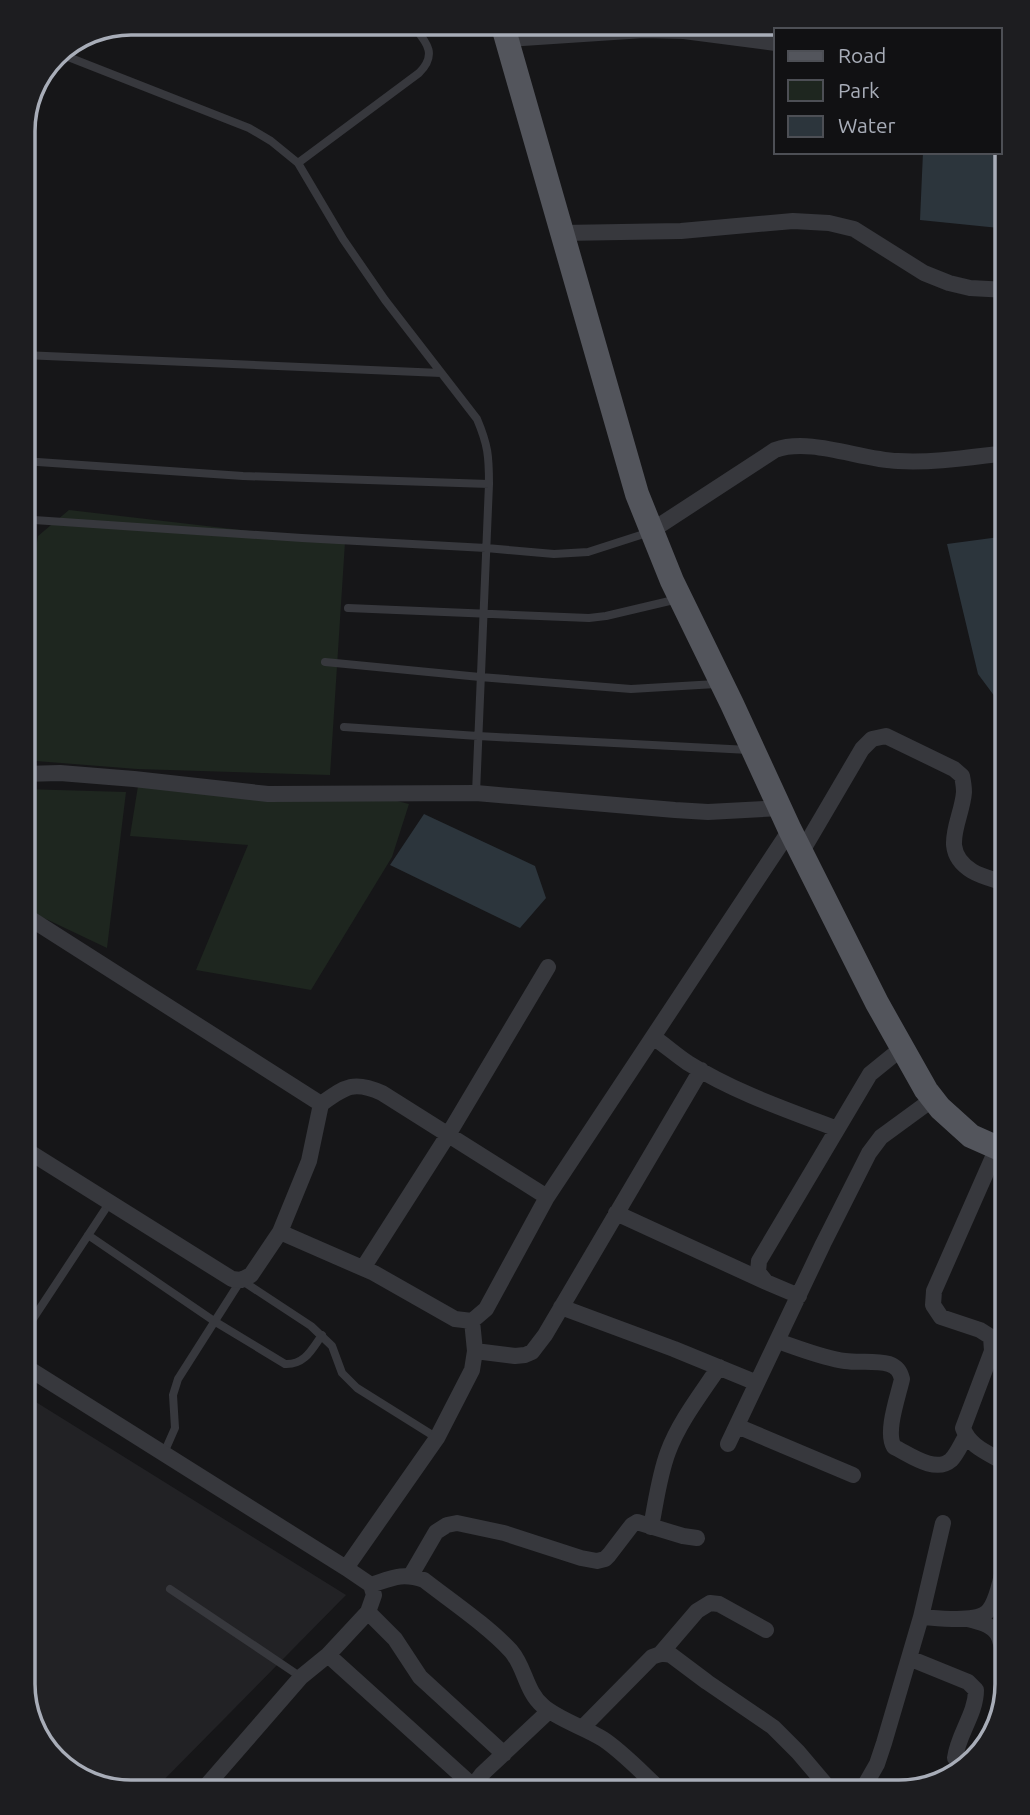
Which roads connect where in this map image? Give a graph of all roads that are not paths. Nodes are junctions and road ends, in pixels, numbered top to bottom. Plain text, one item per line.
1 (420, 35) edge
2 (505, 35) edge
3 (715, 35) edge
4 (774, 43) edge
5 (70, 58) edge
6 (298, 163) junction
7 (562, 233) junction
8 (995, 289) edge
9 (35, 356) edge
10 (441, 373) junction
11 (995, 454) edge
12 (35, 462) edge
13 (489, 484) junction
14 (35, 520) edge
15 (651, 531) junction
16 (486, 548) junction
17 (680, 598) junction
18 (348, 608) dead end
19 (483, 613) junction
20 (325, 662) dead end
21 (480, 677) junction
22 (722, 683) junction
23 (344, 727) dead end
24 (478, 736) junction
25 (752, 750) junction
26 (35, 774) edge
27 (476, 793) junction
28 (785, 819) junction
29 (801, 853) junction
30 (995, 879) edge
31 (35, 922) edge
32 (548, 967) dead end
33 (653, 1037) junction
34 (902, 1048) junction
35 (701, 1070) junction
36 (933, 1099) junction
37 (321, 1104) junction
38 (837, 1129) junction
39 (448, 1135) junction
40 (995, 1147) edge
41 (35, 1155) edge
42 (995, 1165) edge
43 (547, 1197) junction
44 (110, 1202) junction
45 (616, 1213) junction
46 (280, 1232) junction
47 (88, 1235) junction
48 (363, 1268) junction
49 (241, 1280) junction
50 (766, 1282) junction
51 (799, 1296) junction
52 (561, 1307) junction
53 (35, 1316) edge
54 (214, 1321) junction
55 (472, 1321) junction
56 (322, 1335) junction
57 (777, 1341) junction
58 (475, 1351) junction
59 (719, 1367) junction
60 (35, 1373) edge
61 (757, 1384) junction
62 (737, 1426) junction
63 (966, 1436) junction
64 (437, 1438) junction
65 (728, 1444) dead end
66 (164, 1454) junction
67 (995, 1457) edge
68 (853, 1475) dead end
69 (943, 1523) dead end
70 (651, 1527) junction
71 (697, 1538) dead end
72 (346, 1568) junction
73 (411, 1575) junction
74 (371, 1585) junction
75 (170, 1589) dead end
76 (995, 1599) edge
77 (368, 1612) junction
78 (921, 1617) junction
79 (968, 1619) junction
80 (766, 1630) dead end
81 (995, 1632) edge
82 (661, 1653) junction
83 (328, 1655) junction
84 (909, 1658) junction
85 (301, 1677) junction
86 (549, 1711) junction
87 (583, 1727) junction
88 (504, 1754) junction
89 (957, 1760) edge
90 (211, 1780) edge
91 (463, 1780) edge
92 (478, 1780) edge
93 (650, 1780) edge
94 (820, 1780) edge
95 (868, 1780) edge

1 - 6 lane
2 - 7 main road
3 - 4 street
5 - 6 lane
6 - 10 lane
7 - 8 street
7 - 15 main road
9 - 10 lane
10 - 13 lane
11 - 15 street
12 - 13 lane
13 - 16 lane
14 - 16 lane
15 - 16 lane
15 - 17 main road
16 - 19 lane
17 - 19 lane
17 - 22 main road
18 - 19 lane
19 - 21 lane
20 - 21 lane
21 - 22 lane
21 - 24 lane
22 - 25 main road
23 - 24 lane
24 - 25 lane
24 - 27 lane
25 - 28 main road
26 - 27 street
27 - 28 street
28 - 29 main road
28 - 33 street
29 - 30 street
29 - 34 main road
31 - 37 street
32 - 39 street
33 - 35 street
33 - 43 street
34 - 36 main road
34 - 38 street
35 - 38 street
35 - 45 street
36 - 40 main road
36 - 51 street
37 - 39 street
37 - 46 street
38 - 50 street
39 - 43 street
39 - 48 street
41 - 44 street
42 - 63 street
43 - 55 street
44 - 47 lane
44 - 49 street
45 - 50 street
45 - 52 street
46 - 48 street
46 - 49 street
47 - 53 lane
47 - 54 lane
48 - 55 street
49 - 54 lane
49 - 56 lane
50 - 51 street
51 - 57 street
52 - 58 street
52 - 59 street
54 - 56 lane
54 - 66 lane
55 - 58 street
56 - 64 lane
57 - 61 street
57 - 63 street
58 - 64 street
59 - 61 street
59 - 70 street
60 - 66 street
61 - 62 street
62 - 65 street
62 - 68 street
63 - 67 street
64 - 72 street
66 - 72 street
69 - 78 street
70 - 71 street
70 - 73 street
72 - 74 street
73 - 74 street
73 - 86 street
74 - 77 street
75 - 85 lane
76 - 79 street
77 - 83 street
77 - 88 street
78 - 79 street
78 - 84 street
79 - 81 street
80 - 82 street
82 - 87 street
82 - 94 street
83 - 85 street
83 - 91 street
84 - 89 street
84 - 95 street
85 - 90 street
86 - 87 street
86 - 88 street
87 - 93 street
88 - 92 street

